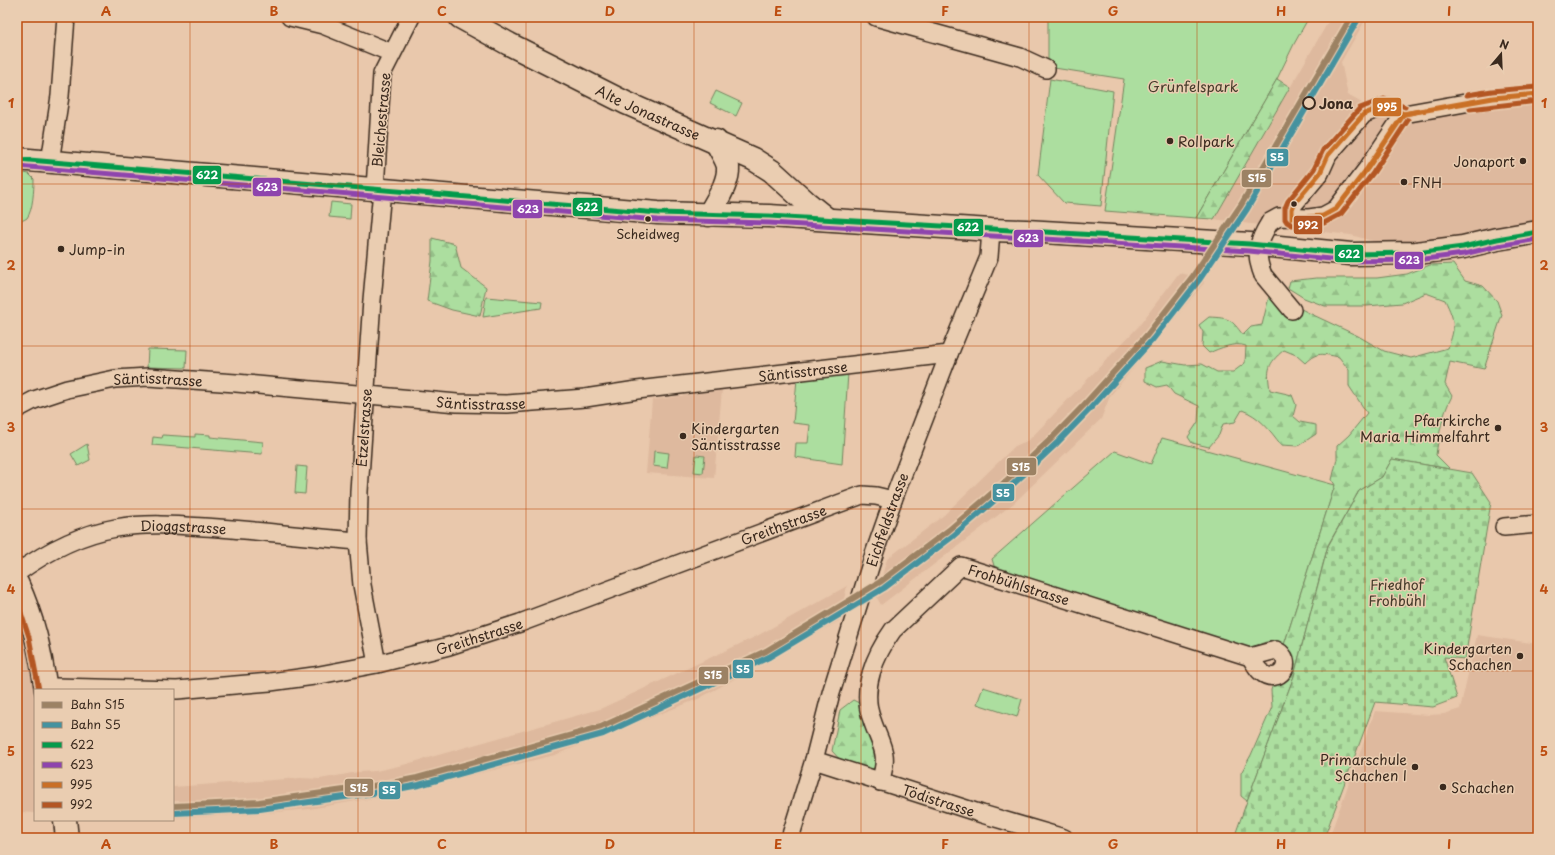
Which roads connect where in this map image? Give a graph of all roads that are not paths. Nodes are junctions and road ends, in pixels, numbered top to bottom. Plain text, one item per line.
1 (66, 17) edge
2 (290, 17) edge
3 (411, 17) edge
4 (460, 17) edge
5 (876, 17) edge
6 (392, 53) junction
7 (1046, 69) dead end
8 (1538, 94) edge
9 (1404, 114) junction
10 (716, 141) junction
11 (17, 159) edge
12 (50, 162) junction
13 (379, 190) junction
14 (709, 215) junction
15 (1292, 218) junction
16 (827, 219) junction
17 (991, 230) junction
18 (1538, 232) edge
19 (1292, 310) dead end
20 (949, 354) junction
21 (365, 395) junction
22 (17, 409) edge
23 (893, 500) junction
24 (1538, 524) edge
25 (1504, 527) dead end
26 (358, 541) junction
27 (17, 573) edge
28 (17, 583) edge
29 (1250, 657) dead end
30 (377, 664) junction
31 (46, 689) edge
32 (136, 689) edge
33 (174, 690) edge
34 (814, 760) junction
35 (880, 782) junction
36 (64, 821) edge
37 (67, 838) edge
38 (790, 838) edge
39 (1064, 838) edge

1 - 12 street
2 - 6 street, Bleichestrasse
3 - 6 street, Bleichestrasse
4 - 10 main road, Alte Jonastrasse
5 - 7 street
6 - 13 street, Bleichestrasse
8 - 9 street
9 - 15 street
9 - 15 street
10 - 14 main road
10 - 16 main road, Alte Jonastrasse
11 - 12 main road
12 - 13 main road
13 - 14 main road
13 - 21 street, Etzelstrasse
14 - 16 main road
15 - 19 street, bridge
16 - 17 main road
17 - 18 main road
17 - 20 street, Eichfeldstrasse
20 - 21 street, Säntisstrasse
20 - 23 street, Eichfeldstrasse
21 - 22 street, Säntisstrasse
21 - 26 street, Etzelstrasse
23 - 30 street, Greithstrasse
23 - 34 street, Eichfeldstrasse
24 - 25 street
26 - 27 street, Dioggstrasse
26 - 30 street, Etzelstrasse
28 - 31 main road
29 - 35 street, Frohbühlstrasse
30 - 33 street, Greithstrasse
31 - 32 street, Greithstrasse
34 - 35 street, Tödistrasse
34 - 38 street, Eichfeldstrasse
35 - 39 street, Tödistrasse
36 - 37 main road

